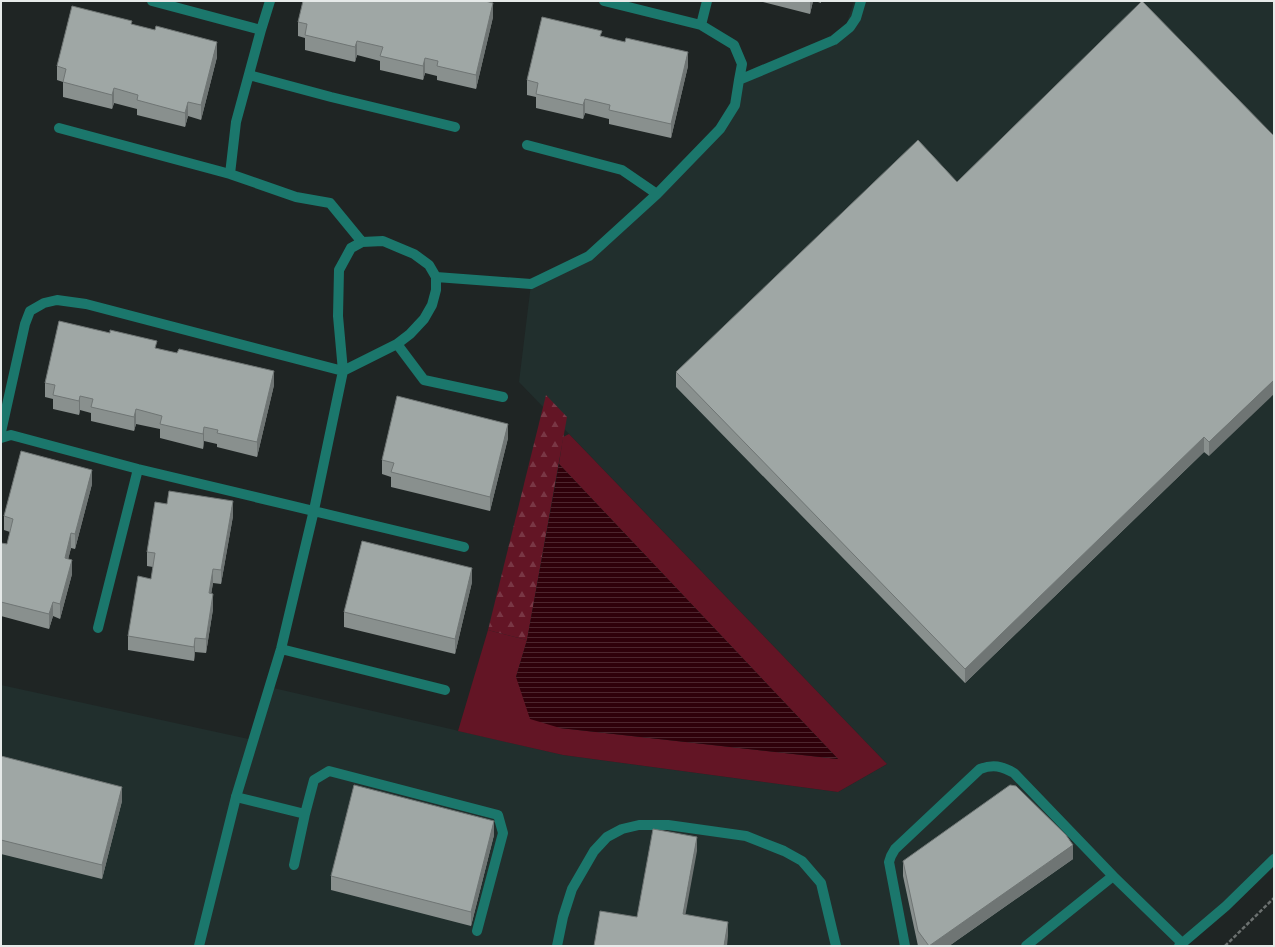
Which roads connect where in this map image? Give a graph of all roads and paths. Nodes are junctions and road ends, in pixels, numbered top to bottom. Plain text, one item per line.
1 (152, 1) edge
2 (270, 1) edge
3 (604, 1) edge
4 (707, 1) edge
5 (860, 1) edge
6 (701, 25) junction
7 (261, 30) junction
8 (249, 75) junction
9 (739, 80) junction
10 (455, 126) dead end
11 (59, 128) dead end
12 (527, 145) dead end
13 (230, 174) junction
14 (657, 194) junction
15 (362, 242) junction
16 (436, 277) junction
17 (397, 344) junction
18 (343, 371) junction
19 (503, 397) dead end
20 (1, 432) edge
21 (1, 438) edge
22 (138, 469) junction
23 (314, 510) junction
24 (464, 547) dead end
25 (98, 628) dead end
26 (281, 649) junction
27 (445, 690) dead end
28 (236, 798) junction
29 (305, 814) junction
30 (1274, 859) edge
31 (294, 865) dead end
32 (1113, 876) junction
33 (1274, 898) edge
34 (477, 931) dead end
35 (1180, 945) edge
36 (199, 946) edge
37 (557, 946) edge
38 (836, 946) edge
39 (906, 946) edge
40 (1026, 946) edge
41 (1225, 946) edge

1 - 7 street
2 - 7 street
3 - 6 street
4 - 6 street
5 - 9 street
6 - 9 street
7 - 8 street
8 - 10 street
8 - 13 street
9 - 14 street
11 - 13 street
12 - 14 street
13 - 15 street
14 - 16 street
15 - 16 street
15 - 18 street
16 - 17 street
17 - 18 street
17 - 19 street
18 - 20 street
18 - 23 street
21 - 22 street
22 - 23 street
22 - 25 street
23 - 24 street
23 - 26 street
26 - 27 street
26 - 28 street
28 - 29 street
28 - 36 street
29 - 31 street
29 - 34 street
30 - 35 street
32 - 35 street
32 - 39 street
32 - 40 street
33 - 41 path
37 - 38 street

